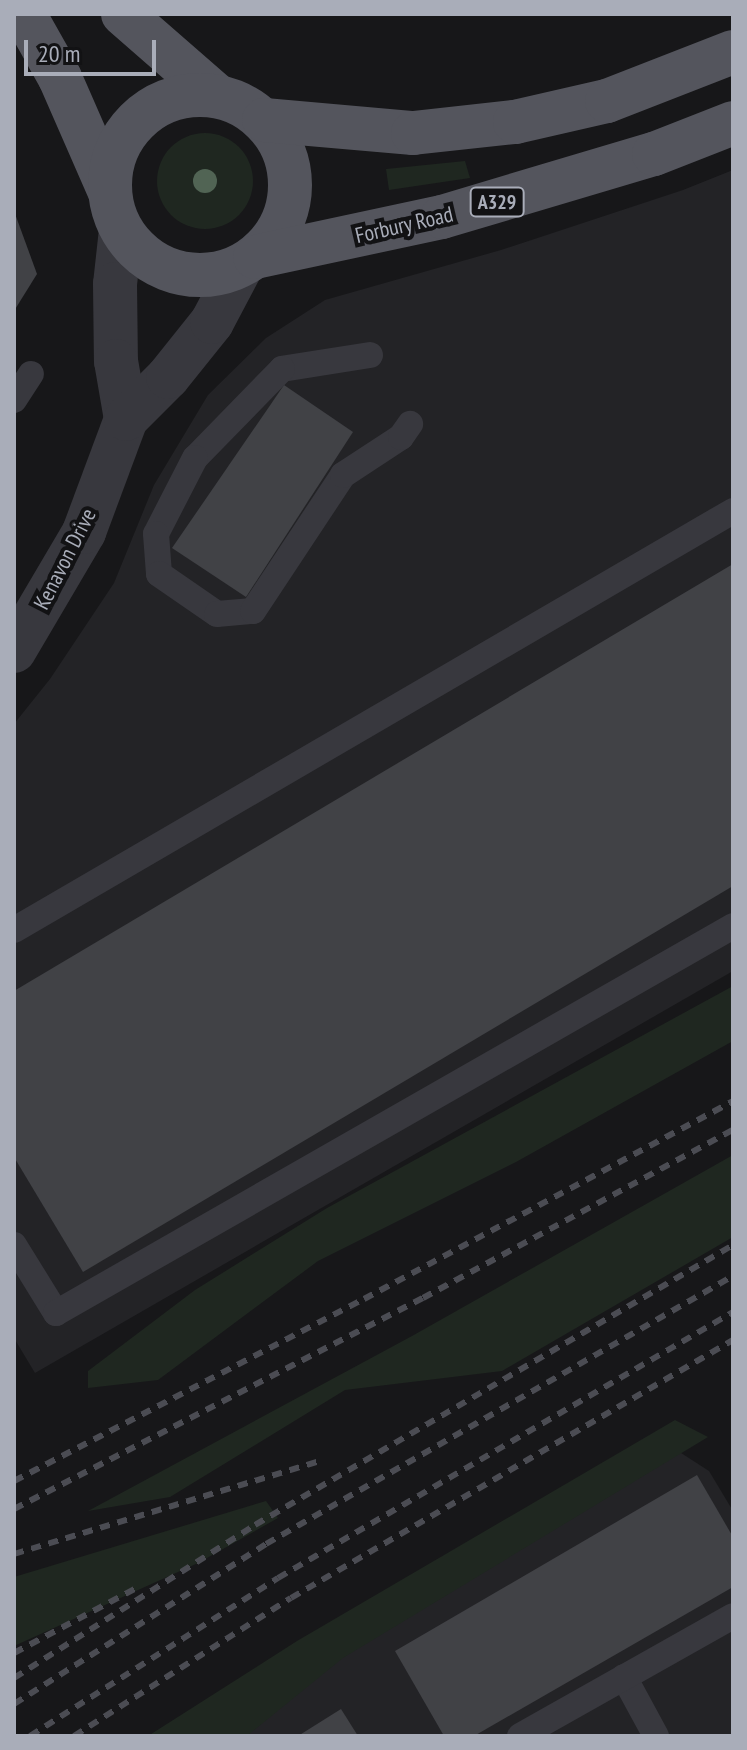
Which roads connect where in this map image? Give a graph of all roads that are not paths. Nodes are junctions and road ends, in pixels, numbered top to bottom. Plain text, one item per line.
1 (24, 14) edge
2 (123, 14) edge
3 (733, 52) edge
4 (216, 95) junction
5 (264, 120) junction
6 (733, 123) edge
7 (115, 210) junction
8 (248, 261) junction
9 (370, 355) dead end
10 (31, 374) dead end
11 (14, 400) edge
12 (126, 419) junction
13 (410, 424) dead end
14 (733, 511) edge
15 (14, 651) edge
16 (733, 926) edge
17 (14, 930) edge
18 (14, 1245) edge
19 (732, 1619) edge
20 (624, 1677) junction
21 (532, 1733) edge
22 (656, 1736) edge

1 - 7 main road
2 - 4 main road
3 - 5 main road
4 - 5 main road
4 - 7 main road
5 - 8 main road
6 - 8 main road, Forbury Road / A329
7 - 8 main road
7 - 12 street
8 - 12 street, Kenavon Drive
9 - 13 lane
10 - 11 lane
12 - 15 street, Kenavon Drive
14 - 17 lane
16 - 18 lane
19 - 20 lane
20 - 21 lane
20 - 22 lane

